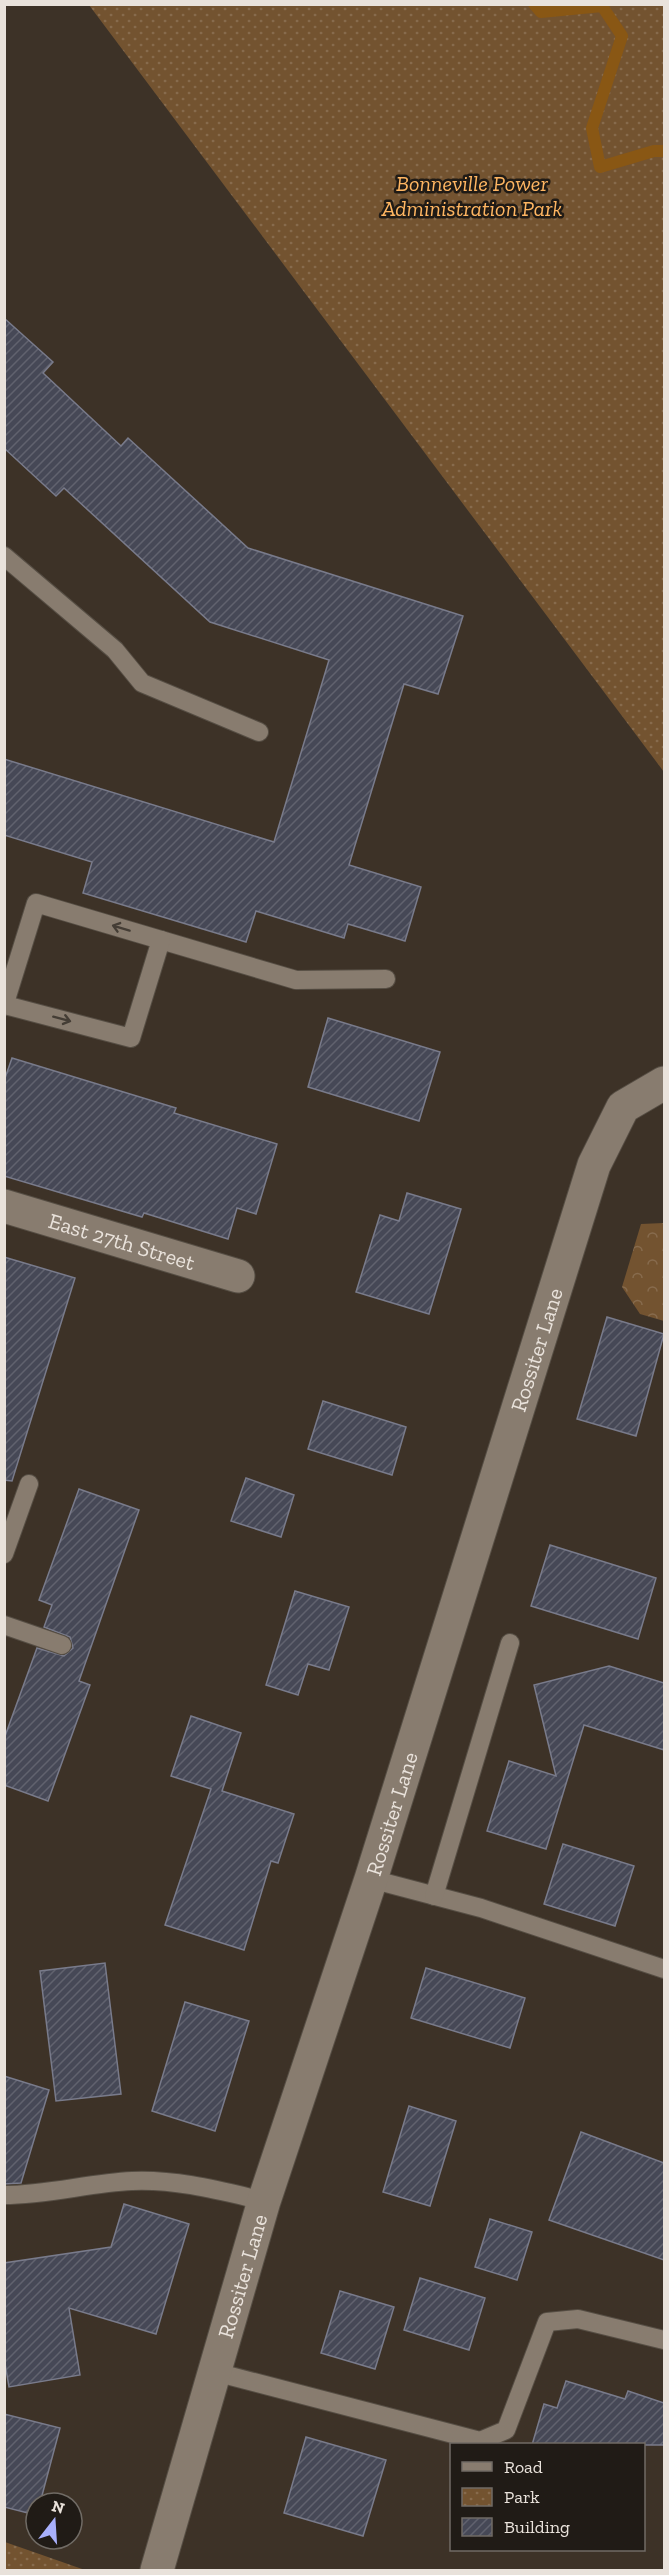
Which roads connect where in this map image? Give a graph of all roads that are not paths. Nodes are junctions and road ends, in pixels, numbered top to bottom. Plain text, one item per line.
1 (4, 556) edge
2 (259, 732) dead end
3 (161, 940) junction
4 (386, 979) dead end
5 (5, 1006) edge
6 (664, 1083) edge
7 (4, 1206) edge
8 (238, 1276) dead end
9 (29, 1484) dead end
10 (4, 1554) edge
11 (4, 1625) edge
12 (510, 1643) dead end
13 (62, 1645) dead end
14 (371, 1879) junction
15 (434, 1896) junction
16 (664, 1969) edge
17 (4, 2194) edge
18 (264, 2201) junction
19 (664, 2340) edge
20 (215, 2372) junction
21 (157, 2571) edge

1 - 2 lane
3 - 4 lane
5 -> 3 lane
3 -> 5 lane
6 - 14 street, Rossiter Lane
7 - 8 street, East 27th Street
9 - 10 lane
11 - 13 lane
12 - 15 lane
14 - 15 lane
14 - 18 street, Rossiter Lane
15 - 16 lane
17 - 18 lane
18 - 20 street, Rossiter Lane
19 - 20 lane
20 - 21 street, Rossiter Lane

